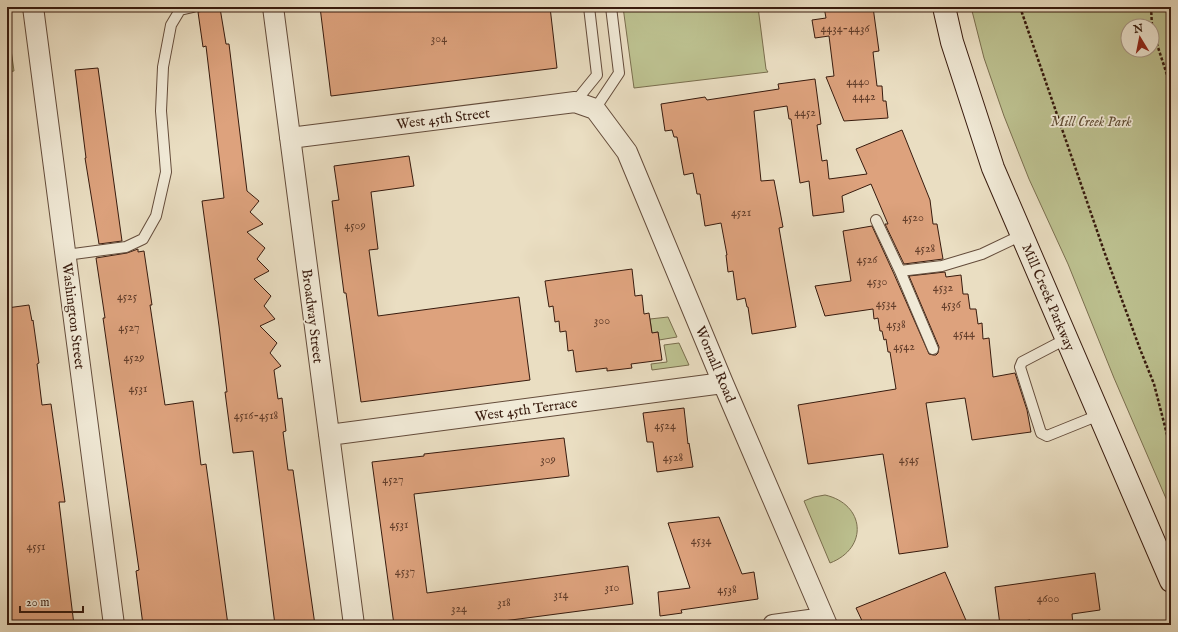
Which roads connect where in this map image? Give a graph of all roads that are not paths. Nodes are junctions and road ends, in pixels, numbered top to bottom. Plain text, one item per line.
1 (33, 7) edge
2 (193, 7) edge
3 (273, 7) edge
4 (589, 7) edge
5 (611, 7) edge
6 (944, 7) edge
7 (575, 102) junction
8 (595, 109) junction
9 (290, 138) junction
10 (876, 220) dead end
11 (1022, 235) junction
12 (66, 255) junction
13 (900, 271) junction
14 (1066, 339) junction
15 (932, 349) dead end
16 (724, 383) junction
17 (1100, 415) junction
18 (329, 435) junction
19 (1171, 581) edge
20 (826, 622) edge
21 (114, 625) edge
22 (354, 625) edge
23 (772, 625) edge

1 - 12 street, Washington Street
2 - 12 lane
3 - 9 street, Broadway Street
4 - 7 lane
5 - 8 lane
6 - 11 main road, Mill Creek Parkway
7 - 8 street, West 45th Street
7 - 9 street, West 45th Street
8 - 16 street, Wornall Road
9 - 18 street, Broadway Street
10 - 13 lane
11 - 13 lane
11 - 14 main road, Mill Creek Parkway
12 - 21 street, Washington Street
13 - 15 lane
14 - 17 main road, Mill Creek Parkway
14 - 17 lane
16 - 18 street, West 45th Terrace
16 - 20 street, Wornall Road
17 - 19 main road, Mill Creek Parkway
18 - 22 street, Broadway Street
20 - 23 street

